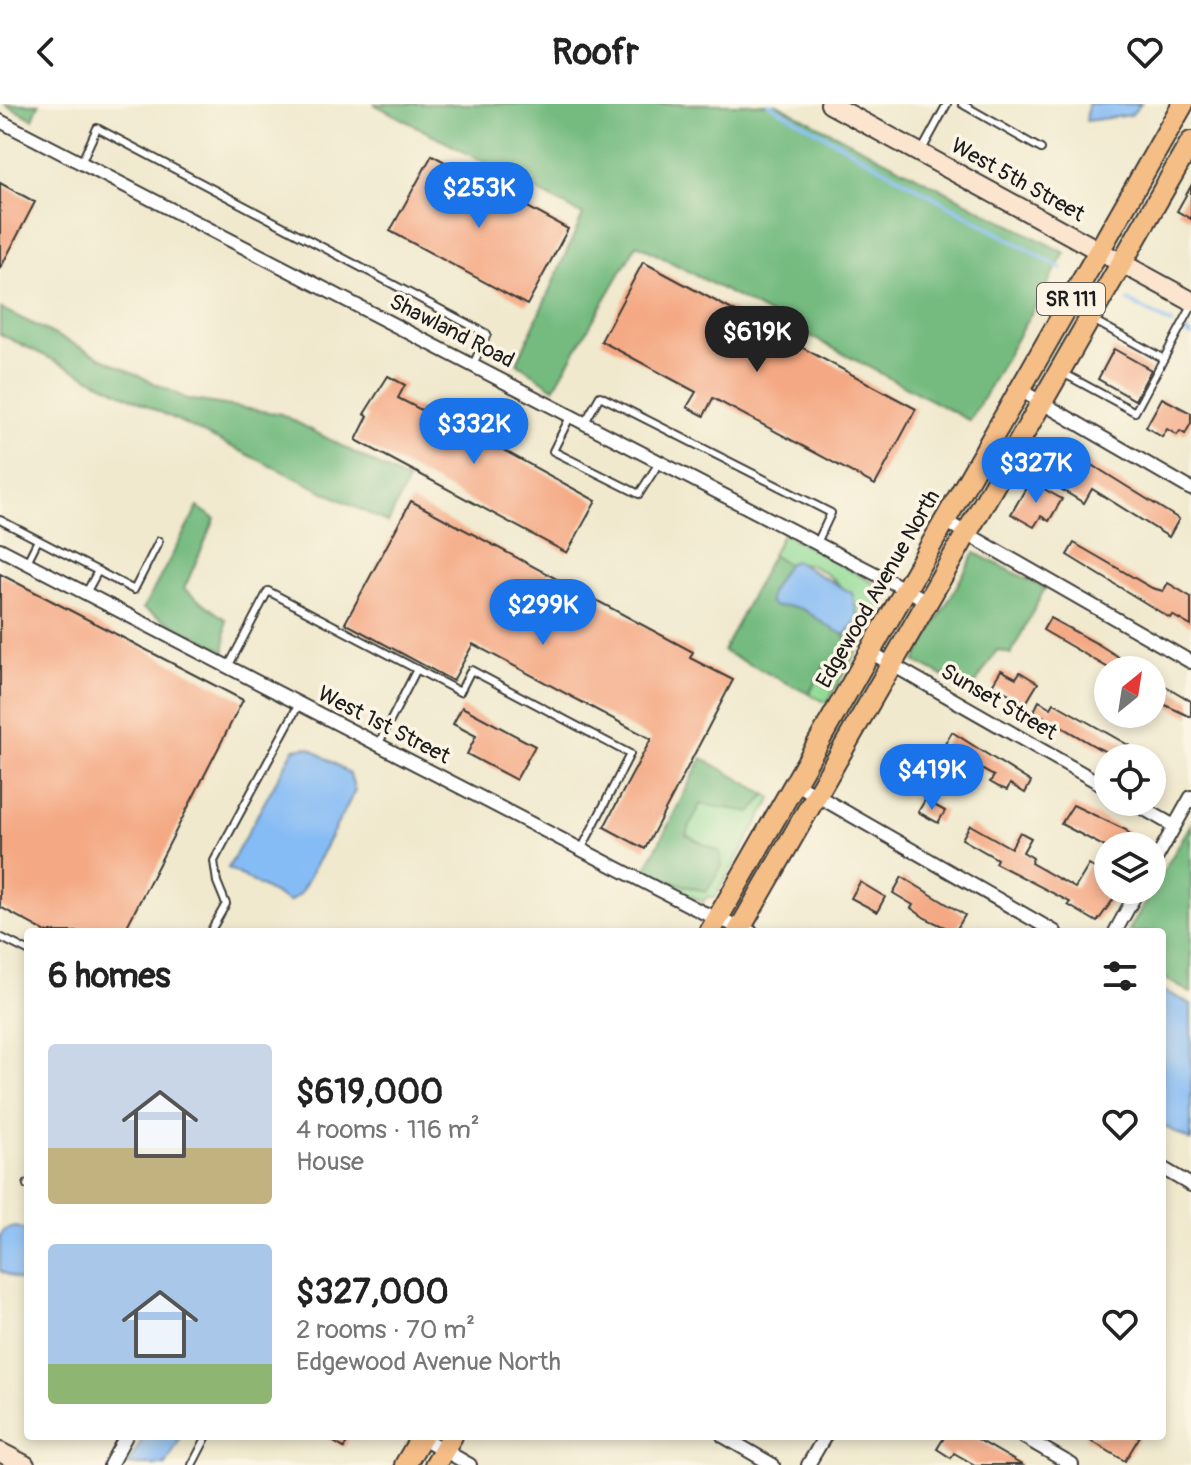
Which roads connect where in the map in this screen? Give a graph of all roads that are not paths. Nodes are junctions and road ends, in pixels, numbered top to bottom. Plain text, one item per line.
1 (830, 104) edge
2 (947, 104) edge
3 (962, 104) edge
4 (1183, 104) edge
5 (0, 121) edge
6 (1173, 123) junction
7 (1191, 133) edge
8 (1191, 142) edge
9 (1041, 149) dead end
10 (920, 153) junction
11 (81, 163) junction
12 (1099, 251) junction
13 (1122, 263) junction
14 (1191, 301) edge
15 (1191, 308) edge
16 (1090, 318) junction
17 (1162, 358) junction
18 (473, 365) junction
19 (1060, 371) junction
20 (1020, 390) junction
21 (1042, 402) junction
22 (570, 417) junction
23 (584, 424) junction
24 (660, 461) junction
25 (1191, 489) edge
26 (0, 520) edge
27 (945, 521) junction
28 (967, 533) junction
29 (38, 540) junction
30 (159, 541) dead end
31 (817, 543) junction
32 (0, 549) edge
33 (27, 562) junction
34 (98, 571) junction
35 (906, 589) junction
36 (86, 593) junction
37 (928, 601) junction
38 (870, 652) junction
39 (1191, 662) edge
40 (892, 663) junction
41 (228, 667) junction
42 (417, 669) junction
43 (299, 704) junction
44 (378, 745) junction
45 (1094, 780) edge
46 (795, 783) junction
47 (816, 795) junction
48 (1191, 797) edge
49 (1156, 816) edge
50 (1174, 826) junction
51 (1166, 841) edge
52 (581, 850) junction
53 (1130, 904) edge
54 (714, 926) edge
55 (212, 928) edge
56 (745, 928) edge
57 (1048, 928) edge
58 (1117, 928) edge
59 (0, 937) edge
60 (24, 949) edge
61 (1166, 1170) edge
62 (1191, 1185) edge
63 (124, 1440) edge
64 (205, 1440) edge
65 (419, 1440) edge
66 (427, 1440) edge
67 (730, 1440) edge
68 (823, 1440) edge
69 (1029, 1440) edge
70 (444, 1451) edge
71 (0, 1452) edge
72 (25, 1465) edge
73 (110, 1465) edge
74 (192, 1465) edge
75 (405, 1465) edge
76 (470, 1465) edge
77 (773, 1465) edge
78 (808, 1465) edge
79 (1072, 1465) edge

1 - 10 street, West 5th Street
2 - 10 lane
3 - 9 lane
4 - 6 main road, Edgewood Avenue North / SR 111
5 - 11 street, Shawland Road
6 - 7 street
6 - 12 main road, Edgewood Avenue North / SR 111
8 - 13 main road, SR 111
10 - 12 street, West 5th Street
11 - 18 street, Shawland Road
11 - 18 lane
12 - 13 street, West 5th Street
12 - 20 main road, Edgewood Avenue North / SR 111
13 - 14 street, West 5th Street
13 - 16 main road, SR 111
15 - 17 lane
16 - 17 lane
16 - 19 main road, SR 111
17 - 19 lane
18 - 22 street, Shawland Road
19 - 21 main road, SR 111
20 - 21 street
20 - 27 main road, Edgewood Avenue North / SR 111
21 - 25 street
21 - 28 main road, SR 111
22 - 23 street, Shawland Road
22 - 24 lane
23 - 24 street, Shawland Road
23 - 31 lane
24 - 31 street, Shawland Road
26 - 29 lane
27 - 28 street
27 - 35 main road, Edgewood Avenue North / SR 111
28 - 37 main road, SR 111
28 - 39 street
29 - 33 lane
29 - 34 lane
30 - 34 lane
31 - 35 street, Shawland Road
32 - 33 street, West 1st Street
33 - 36 street, West 1st Street
34 - 36 lane
35 - 37 street, Shawland Road
35 - 38 main road, Edgewood Avenue North / SR 111
36 - 41 street, West 1st Street
37 - 40 main road, SR 111
38 - 40 street, Sunset Street
38 - 46 main road, Edgewood Avenue North / SR 111
40 - 45 street, Sunset Street
40 - 47 main road, SR 111
41 - 42 lane
41 - 43 street, West 1st Street
42 - 44 lane
42 - 52 lane
43 - 44 street, West 1st Street
43 - 55 lane
44 - 52 street, West 1st Street
46 - 47 street
46 - 54 main road, Edgewood Avenue North / SR 111
47 - 56 main road, SR 111
47 - 57 street
48 - 50 street
49 - 50 street
50 - 51 street
52 - 54 street, West 1st Street
53 - 58 street
59 - 60 lane
61 - 62 street
63 - 73 street
64 - 74 lane
65 - 75 main road
66 - 70 street
67 - 77 street
68 - 78 street
69 - 79 street
70 - 76 street
71 - 72 street

